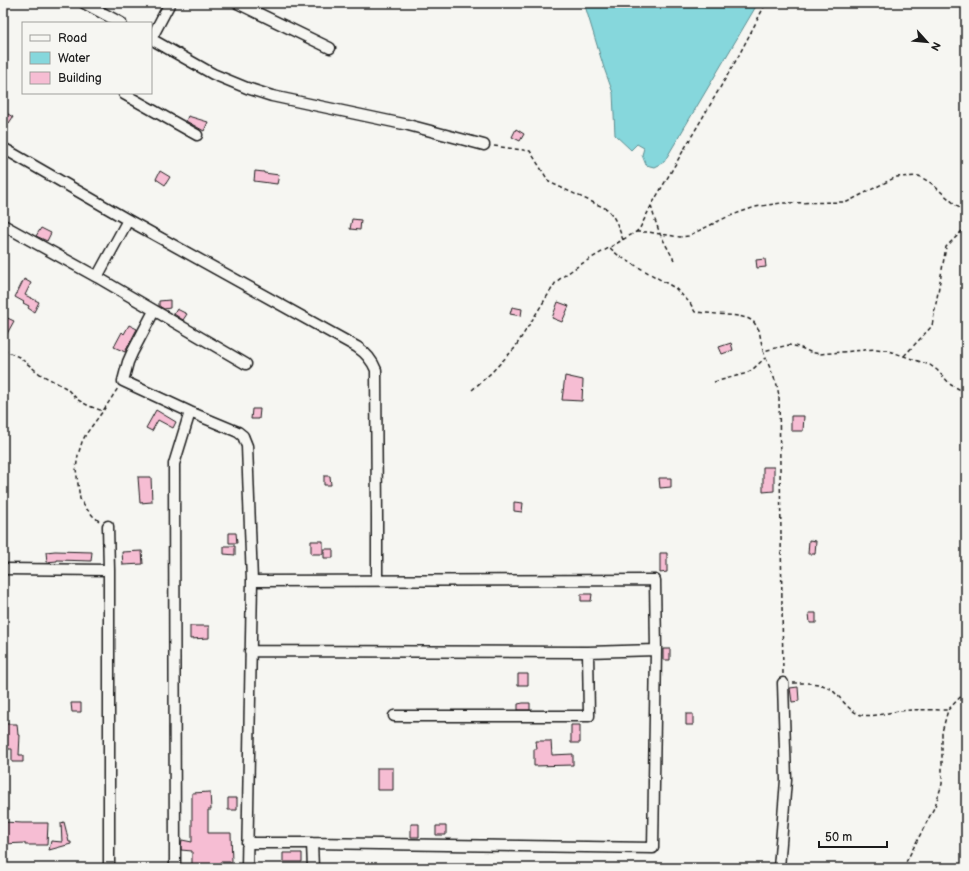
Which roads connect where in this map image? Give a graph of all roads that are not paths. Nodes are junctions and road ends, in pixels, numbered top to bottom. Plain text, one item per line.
1 (84, 3) edge
2 (170, 3) edge
3 (237, 3) edge
4 (119, 22) edge
5 (152, 37) edge
6 (152, 40) edge
7 (330, 48) dead end
8 (127, 94) edge
9 (197, 135) dead end
10 (484, 145) road end
11 (3, 148) edge
12 (128, 220) junction
13 (3, 225) edge
14 (97, 277) junction
15 (154, 310) junction
16 (246, 364) dead end
17 (190, 412) junction
18 (108, 526) road end
19 (3, 569) edge
20 (109, 570) junction
21 (377, 580) junction
22 (252, 581) junction
23 (656, 650) junction
24 (250, 651) junction
25 (588, 652) junction
26 (783, 683) road end
27 (394, 716) dead end
28 (247, 843) junction
29 (312, 843) junction
30 (109, 868) edge
31 (176, 868) edge
32 (247, 868) edge
33 (313, 868) edge
34 (779, 868) edge

1 - 4 street
2 - 5 street
3 - 7 street
6 - 10 street
8 - 9 street
11 - 12 street
12 - 14 street
12 - 21 street
13 - 14 street
14 - 15 street
15 - 16 street
15 - 17 street
17 - 22 street
17 - 31 street
18 - 20 street
19 - 20 street
20 - 30 street
21 - 22 street
21 - 23 street
22 - 24 street
23 - 25 street
23 - 29 street
24 - 25 street
24 - 28 street
25 - 27 street
26 - 34 street
28 - 29 street
28 - 32 street
29 - 33 street

